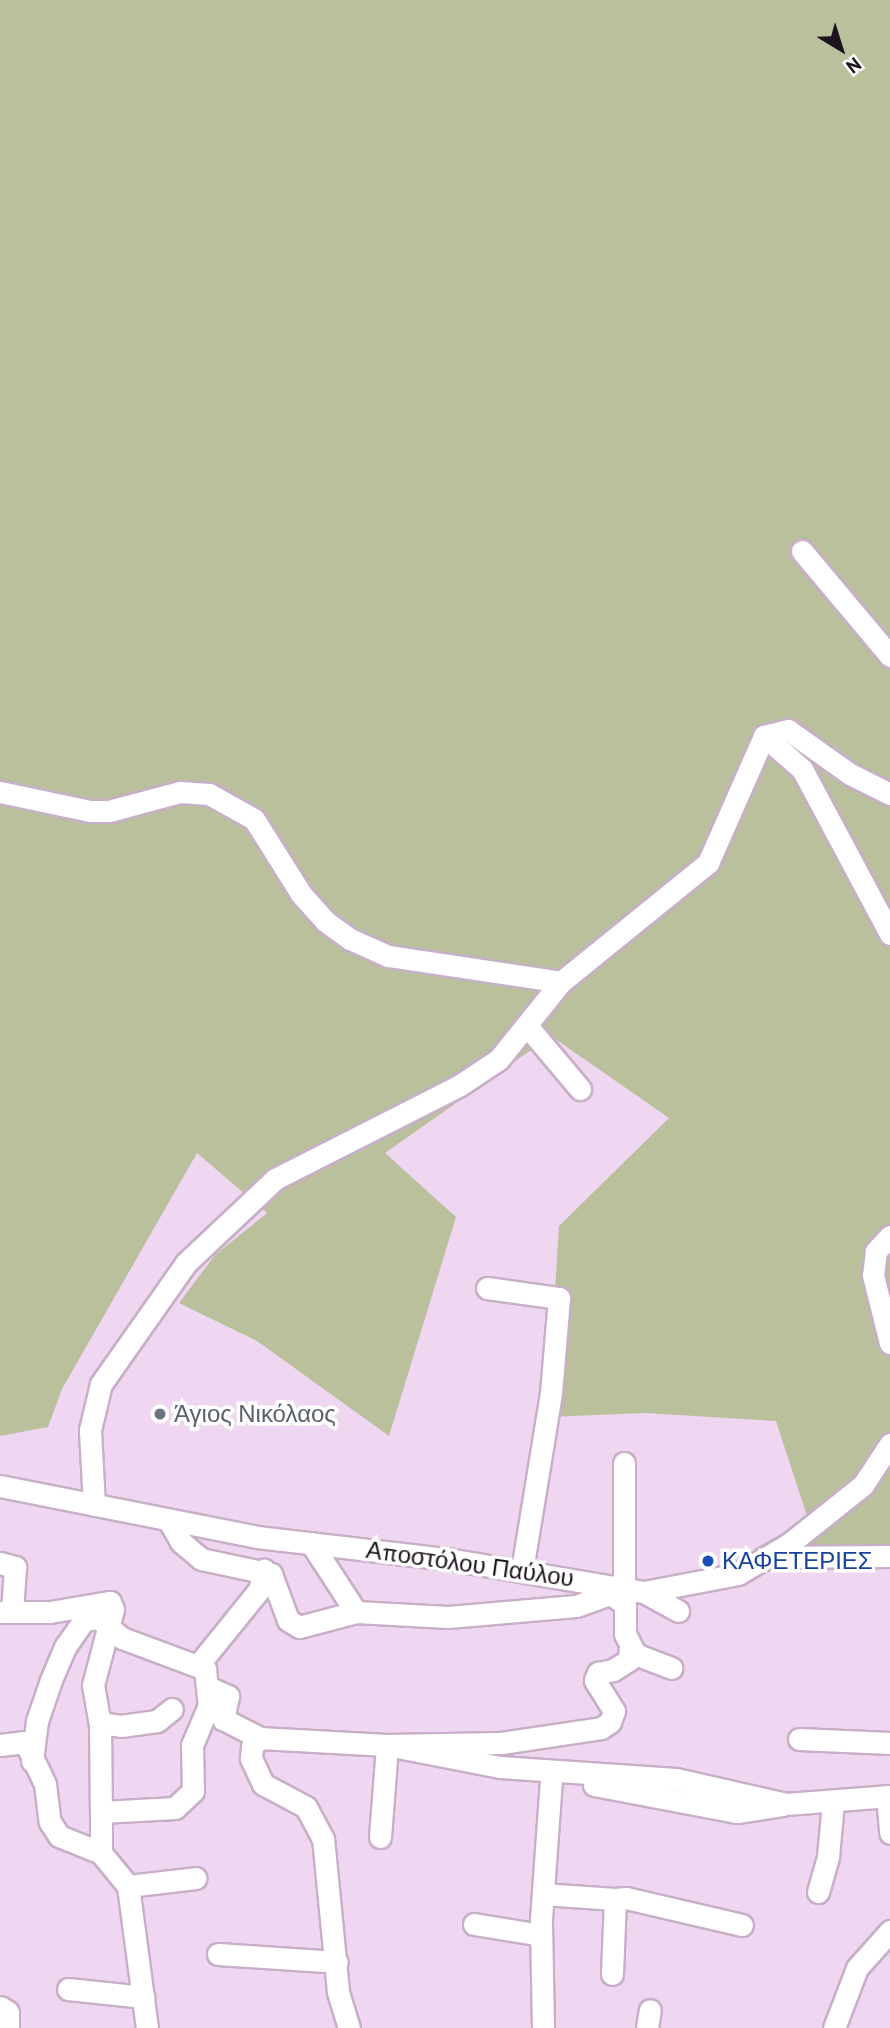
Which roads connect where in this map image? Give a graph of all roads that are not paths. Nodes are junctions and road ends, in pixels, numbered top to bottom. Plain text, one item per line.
1 (802, 551) dead end
2 (890, 656) edge
3 (764, 736) junction
4 (0, 792) edge
5 (890, 794) edge
6 (890, 934) edge
7 (561, 982) junction
8 (528, 1027) junction
9 (580, 1089) dead end
10 (890, 1236) edge
11 (487, 1288) dead end
12 (890, 1343) edge
13 (890, 1444) edge
14 (624, 1462) dead end
15 (0, 1486) edge
16 (94, 1505) junction
17 (169, 1521) junction
18 (311, 1543) junction
19 (890, 1556) edge
20 (768, 1557) junction
21 (0, 1563) edge
22 (264, 1570) junction
23 (522, 1570) junction
24 (618, 1589) junction
25 (678, 1611) dead end
26 (6, 1612) edge
27 (356, 1612) junction
28 (108, 1630) junction
29 (630, 1647) junction
30 (199, 1664) junction
31 (671, 1668) dead end
32 (209, 1688) junction
33 (172, 1710) dead end
34 (223, 1719) junction
35 (37, 1721) junction
36 (100, 1723) junction
37 (201, 1726) junction
38 (0, 1730) edge
39 (260, 1738) junction
40 (799, 1739) dead end
41 (890, 1744) edge
42 (0, 1745) edge
43 (387, 1745) junction
44 (32, 1761) junction
45 (528, 1769) junction
46 (551, 1780) junction
47 (889, 1796) edge
48 (833, 1803) junction
49 (786, 1804) junction
50 (101, 1812) junction
51 (890, 1833) edge
52 (380, 1837) dead end
53 (101, 1853) junction
54 (196, 1878) dead end
55 (128, 1886) junction
56 (818, 1892) dead end
57 (543, 1894) junction
58 (615, 1899) junction
59 (474, 1924) dead end
60 (742, 1925) dead end
61 (890, 1931) edge
62 (541, 1935) junction
63 (218, 1954) dead end
64 (337, 1962) junction
65 (612, 1974) dead end
66 (68, 1989) dead end
67 (144, 1997) junction
68 (0, 2007) edge
69 (8, 2028) edge
70 (147, 2028) edge
71 (349, 2028) edge
72 (543, 2028) edge
73 (834, 2028) edge

1 - 2 street
3 - 5 street
3 - 6 street
3 - 7 street
4 - 7 street
7 - 8 street
8 - 9 street
8 - 16 street
10 - 12 street
11 - 23 street
13 - 20 street, Αποστόλου Παύλου
14 - 24 street
15 - 16 street, Αποστόλου Παύλου
16 - 17 street, Αποστόλου Παύλου
17 - 18 street, Αποστόλου Παύλου
17 - 22 street
18 - 23 street, Αποστόλου Παύλου
18 - 27 street
19 - 20 street
20 - 24 street, Αποστόλου Παύλου
21 - 26 street
22 - 27 street
22 - 30 street
23 - 24 street, Αποστόλου Παύλου
24 - 25 street
24 - 27 street
24 - 29 street
26 - 28 street
28 - 30 street
28 - 35 street
28 - 36 street
29 - 31 street
29 - 43 street
30 - 32 street
32 - 34 street
32 - 37 street
33 - 36 street
34 - 37 street
34 - 39 street
35 - 38 street
35 - 44 street
36 - 50 street
37 - 50 street
39 - 43 street
39 - 64 street
40 - 41 street
42 - 44 street
43 - 45 street
43 - 52 street
44 - 53 street
45 - 46 street
45 - 49 street
46 - 49 street
46 - 57 street
47 - 48 street
47 - 51 street
48 - 49 street
48 - 56 street
50 - 53 street
53 - 55 street
54 - 55 street
55 - 67 street
57 - 58 street
57 - 62 street
58 - 60 street
58 - 65 street
59 - 62 street
61 - 73 street
62 - 72 street
63 - 64 street
64 - 71 street
66 - 67 street
67 - 70 street
68 - 69 street

